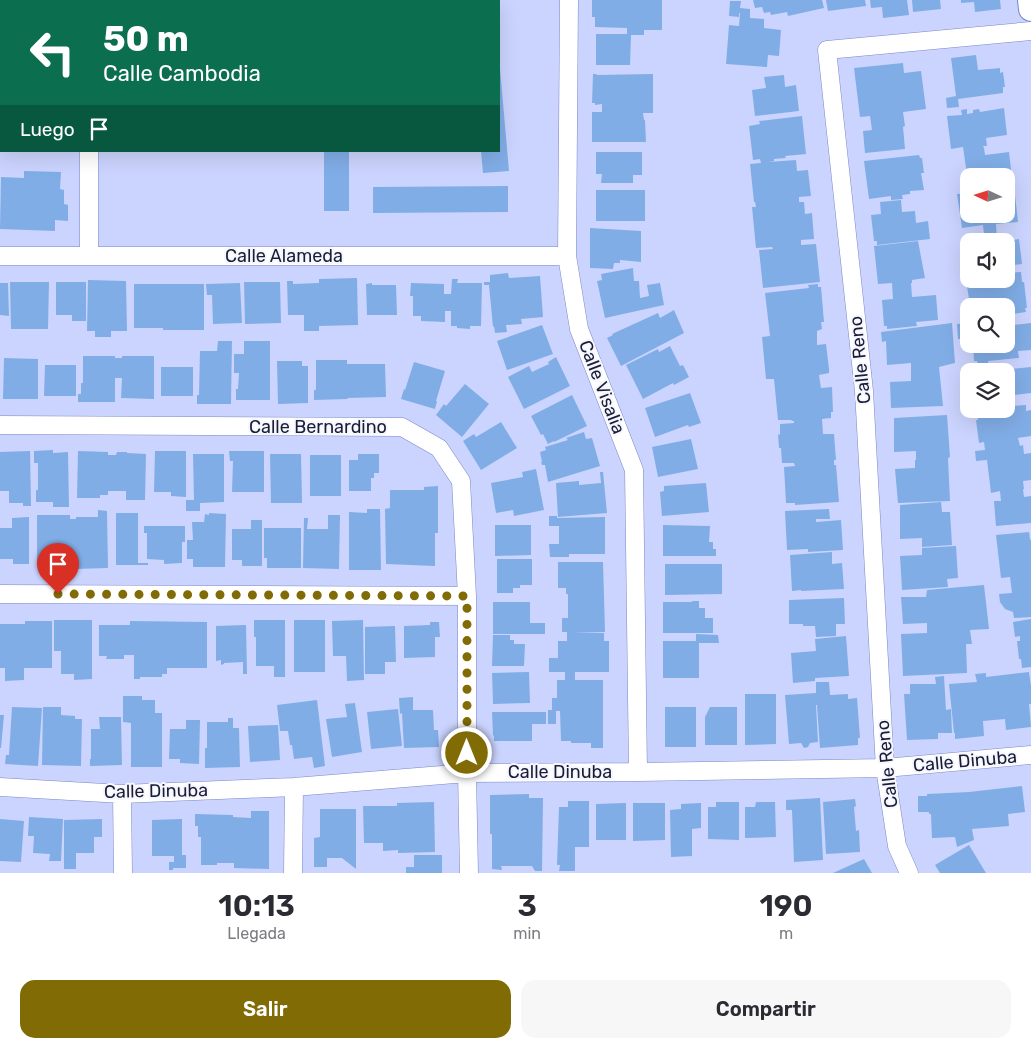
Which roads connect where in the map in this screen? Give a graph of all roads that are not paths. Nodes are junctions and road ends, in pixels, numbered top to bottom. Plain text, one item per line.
1 (569, 0) edge
2 (1030, 0) edge
3 (1031, 9) edge
4 (1031, 31) edge
5 (89, 152) edge
6 (89, 255) junction
7 (0, 256) edge
8 (567, 256) junction
9 (0, 426) edge
10 (0, 594) edge
11 (467, 596) junction
12 (1031, 755) edge
13 (885, 768) junction
14 (638, 772) junction
15 (467, 773) junction
16 (0, 787) edge
17 (294, 788) junction
18 (122, 794) junction
19 (123, 873) edge
20 (293, 873) edge
21 (469, 873) edge
22 (910, 873) edge

1 - 8 street, Calle Visalia
2 - 3 main road
4 - 13 street, Calle Reno
5 - 6 street
6 - 7 street, Calle Alameda
6 - 8 street, Calle Alameda
8 - 14 street, Calle Visalia
9 - 11 street, Calle Bernardino
10 - 11 street
11 - 15 street, Calle Bernardino
12 - 13 street, Calle Dinuba
13 - 14 street, Calle Dinuba
13 - 22 street, Calle Reno
14 - 15 street, Calle Dinuba
15 - 17 street, Calle Dinuba
15 - 21 street, Calle Bernardino
16 - 18 street, Calle Dinuba
17 - 18 street, Calle Dinuba
17 - 20 street
18 - 19 street

